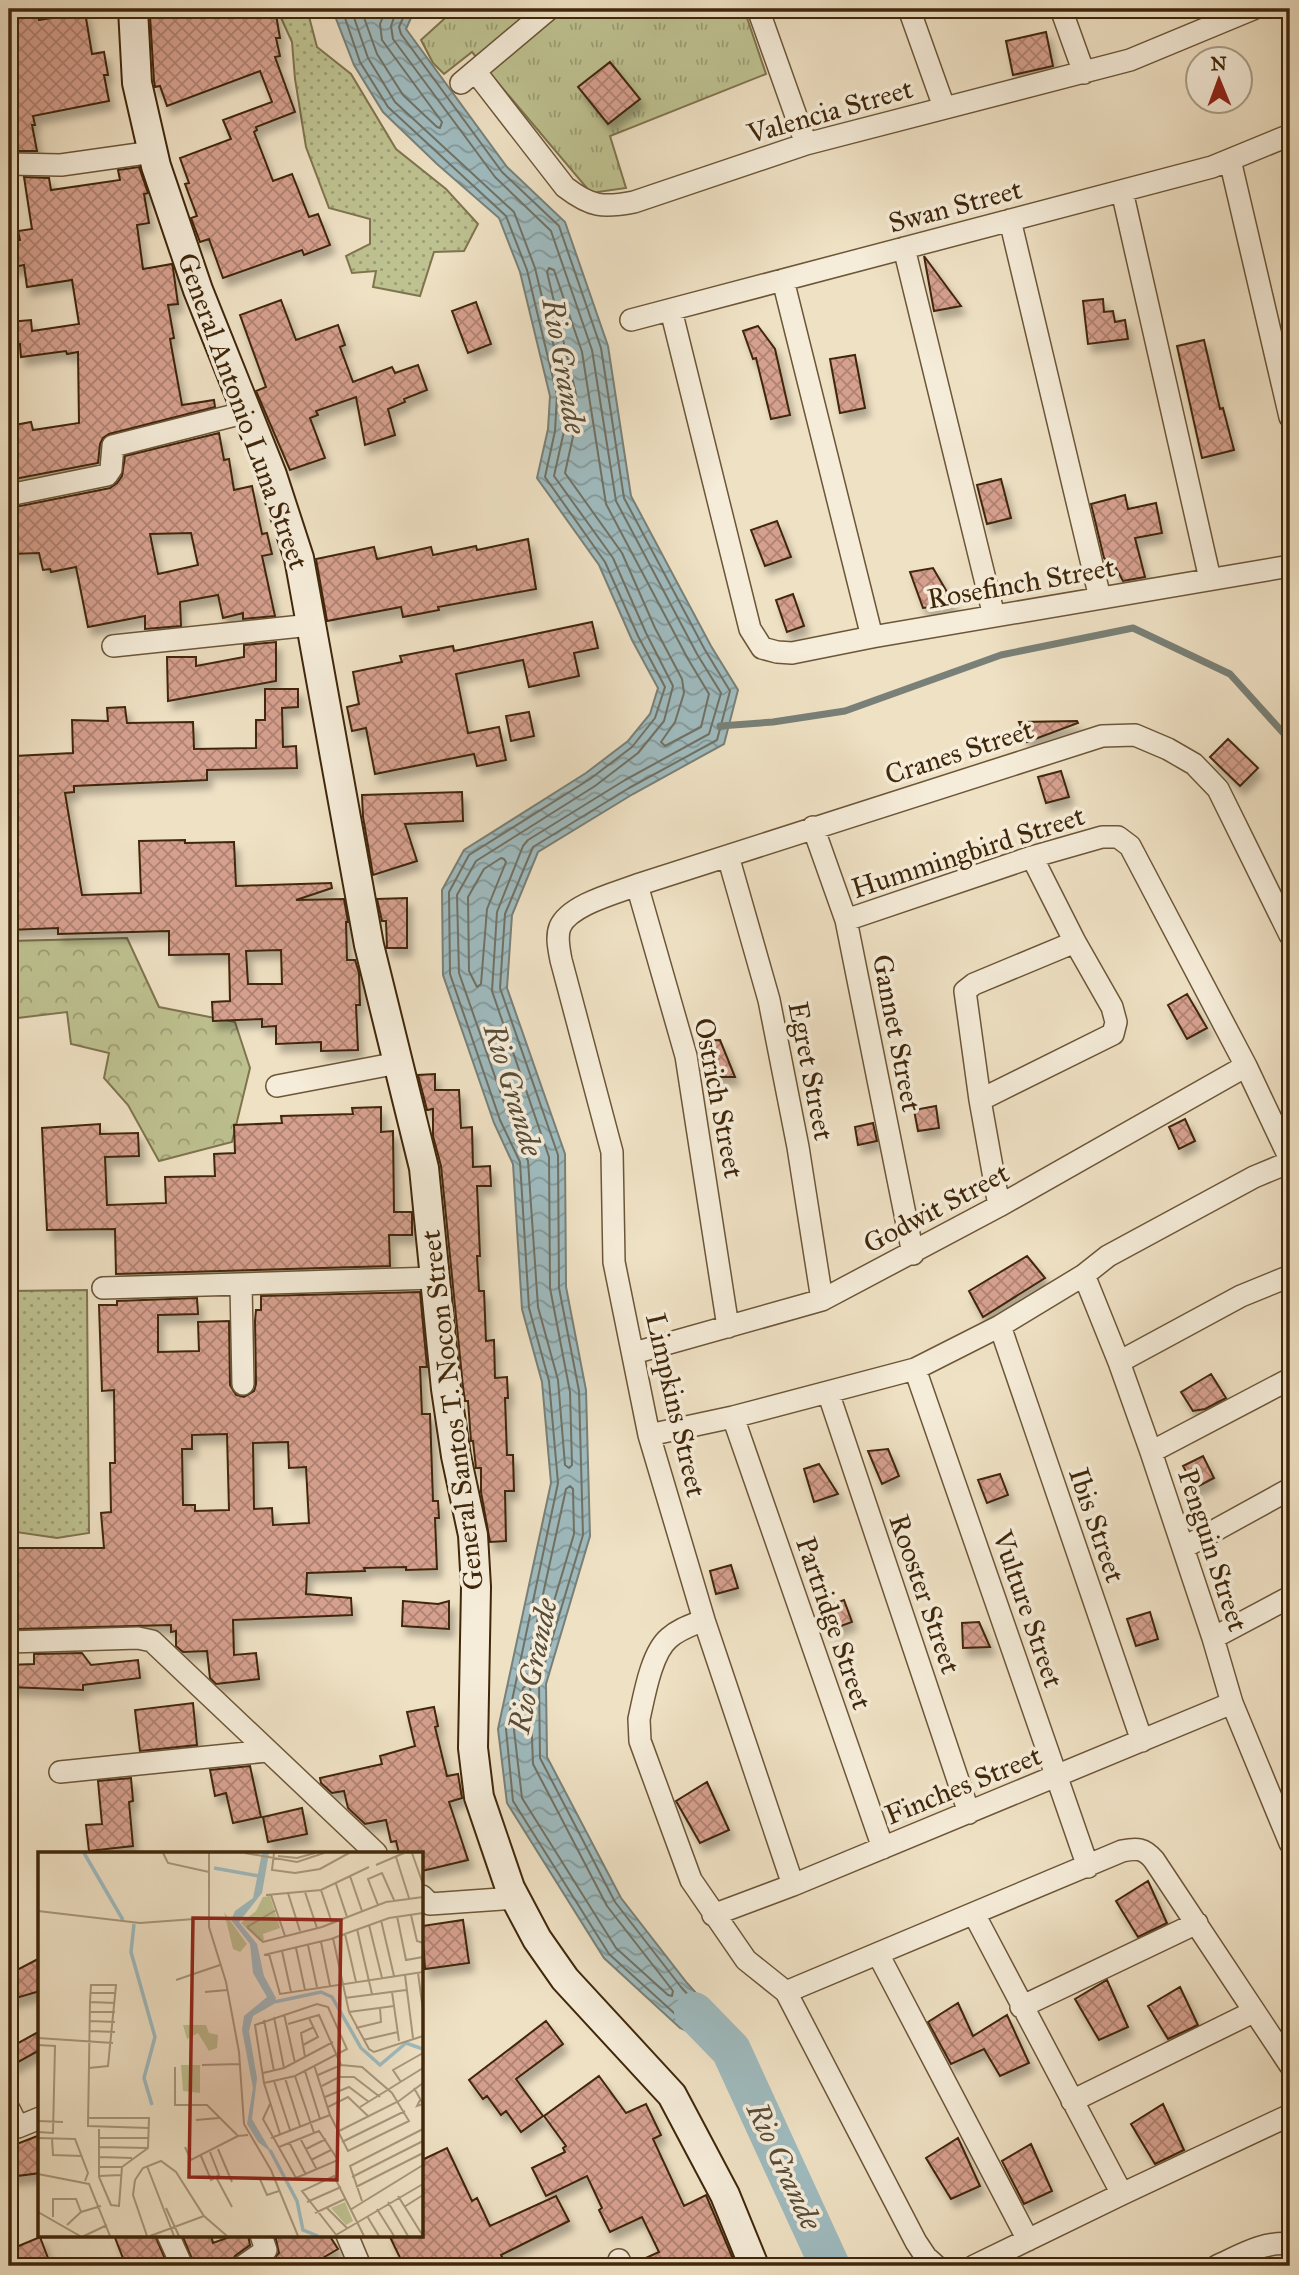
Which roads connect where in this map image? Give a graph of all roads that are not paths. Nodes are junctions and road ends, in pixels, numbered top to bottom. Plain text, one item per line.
1 (133, 9) edge
2 (549, 9) edge
3 (758, 9) edge
4 (909, 9) edge
5 (1061, 9) edge
6 (1252, 9) edge
7 (1215, 16) edge
8 (1084, 72) junction
9 (944, 107) junction
10 (1290, 135) edge
11 (806, 144) junction
12 (153, 152) junction
13 (1230, 160) junction
14 (9, 164) edge
15 (1122, 191) junction
16 (1010, 220) junction
17 (904, 248) junction
18 (783, 280) junction
19 (670, 310) junction
20 (631, 320) dead end
21 (247, 412) junction
22 (1290, 416) edge
23 (9, 495) edge
24 (1290, 566) edge
25 (1210, 579) junction
26 (1100, 598) junction
27 (994, 616) junction
28 (312, 625) junction
29 (872, 637) junction
30 (113, 646) dead end
31 (813, 827) junction
32 (728, 856) junction
33 (1032, 857) junction
34 (636, 885) junction
35 (846, 920) junction
36 (560, 928) joint
37 (1290, 935) edge
38 (1075, 942) junction
39 (398, 1063) junction
40 (1246, 1066) junction
41 (277, 1086) dead end
42 (981, 1100) junction
43 (1290, 1161) edge
44 (999, 1206) junction
45 (913, 1254) junction
46 (1084, 1275) junction
47 (1290, 1276) edge
48 (435, 1278) junction
49 (242, 1285) junction
50 (103, 1288) dead end
51 (822, 1300) junction
52 (1000, 1326) junction
53 (728, 1327) junction
54 (634, 1353) junction
55 (1119, 1362) junction
56 (915, 1369) junction
57 (1290, 1379) edge
58 (243, 1384) dead end
59 (828, 1392) junction
60 (733, 1417) junction
61 (649, 1435) junction
62 (1152, 1452) junction
63 (1290, 1489) edge
64 (1183, 1548) junction
65 (1290, 1597) edge
66 (704, 1620) junction
67 (1213, 1638) junction
68 (9, 1642) edge
69 (1232, 1703) junction
70 (1142, 1741) junction
71 (267, 1751) junction
72 (60, 1772) dead end
73 (1056, 1777) junction
74 (969, 1812) junction
75 (1290, 1843) edge
76 (883, 1848) junction
77 (375, 1852) edge
78 (1088, 1867) junction
79 (793, 1885) junction
80 (515, 1898) junction
81 (424, 1903) edge
82 (974, 1914) junction
83 (713, 1915) junction
84 (1197, 1923) junction
85 (878, 1954) junction
86 (786, 1992) junction
87 (1021, 2007) junction
88 (1253, 2012) junction
89 (1290, 2065) edge
90 (1072, 2101) junction
91 (1290, 2115) edge
92 (38, 2118) edge
93 (12, 2123) edge
94 (1122, 2194) junction
95 (168, 2236) edge
96 (261, 2236) edge
97 (347, 2236) edge
98 (1028, 2240) junction
99 (1290, 2244) edge
100 (182, 2266) edge
101 (243, 2266) edge
102 (359, 2266) edge
103 (754, 2266) edge
104 (936, 2266) edge
105 (974, 2266) edge
106 (1217, 2266) edge

1 - 12 main road, General Antonio Luna Street
2 - 11 street, Valencia Street
3 - 11 street
4 - 9 street
5 - 8 street
6 - 7 street, Valencia Street
7 - 8 street, Valencia Street
8 - 9 street, Valencia Street
9 - 11 street, Valencia Street
10 - 13 street, Swan Street
12 - 14 street
12 - 21 main road, General Antonio Luna Street
13 - 15 street, Swan Street
13 - 22 street
15 - 16 street, Swan Street
15 - 25 street
16 - 17 street, Swan Street
16 - 26 street
17 - 18 street, Swan Street
17 - 27 street
18 - 19 street, Swan Street
18 - 29 street
19 - 20 street, Swan Street
19 - 29 street, Rosefinch Street
21 - 23 street
21 - 28 main road, General Antonio Luna Street
24 - 25 street, Rosefinch Street
25 - 26 street, Rosefinch Street
26 - 27 street, Rosefinch Street
27 - 29 street, Rosefinch Street
28 - 30 street
28 - 39 main road, General Antonio Luna Street
31 - 32 street, Cranes Street
31 - 35 street, Gannet Street
31 - 37 street, Cranes Street
32 - 34 street, Cranes Street
32 - 51 street, Egret Street
33 - 35 street, Hummingbird Street
33 - 38 street
33 - 40 street, Hummingbird Street
34 - 36 street, Cranes Street
34 - 53 street, Ostrich Street
35 - 45 street, Gannet Street
36 - 54 street, Limpkins Street
38 - 42 street
38 - 42 street
39 - 41 street
39 - 48 main road, General Santos T. Nocon Street
40 - 43 street, Hummingbird Street
40 - 44 street, Godwit Street
42 - 44 street
43 - 46 street
44 - 45 street, Godwit Street
45 - 51 street, Godwit Street
46 - 52 street
46 - 55 street, Penguin Street
47 - 55 street
48 - 49 street
48 - 80 main road, General Santos T. Nocon Street
49 - 50 street
49 - 58 street
51 - 53 street, Godwit Street
52 - 56 street
52 - 70 street, Ibis Street
53 - 54 street, Godwit Street
54 - 61 street, Limpkins Street
55 - 62 street, Penguin Street
56 - 59 street
56 - 73 street, Vulture Street
57 - 62 street
59 - 60 street
59 - 74 street, Rooster Street
60 - 61 street
60 - 76 street, Partridge Street
61 - 66 street, Limpkins Street
62 - 64 street, Penguin Street
63 - 64 street
64 - 67 street, Penguin Street
65 - 67 street
66 - 79 street, Limpkins Street
66 - 83 street
67 - 69 street, Penguin Street
68 - 71 street
69 - 70 street, Finches Street
69 - 75 street, Penguin Street
70 - 73 street, Finches Street
71 - 72 street
71 - 77 street
73 - 74 street, Finches Street
73 - 78 street, Vulture Street
74 - 76 street, Finches Street
76 - 79 street, Finches Street
78 - 82 street
78 - 84 street
79 - 83 street, Finches Street
80 - 81 street
80 - 103 main road, General Santos T. Nocon Street
82 - 85 street
82 - 87 street
83 - 86 street
84 - 87 street
84 - 88 street
85 - 86 street
85 - 98 street
86 - 104 street
87 - 90 street
88 - 89 street
88 - 90 street
90 - 94 street
91 - 94 street
92 - 93 street
94 - 98 street
95 - 100 street
96 - 101 street
97 - 102 street
98 - 105 street
99 - 106 street

